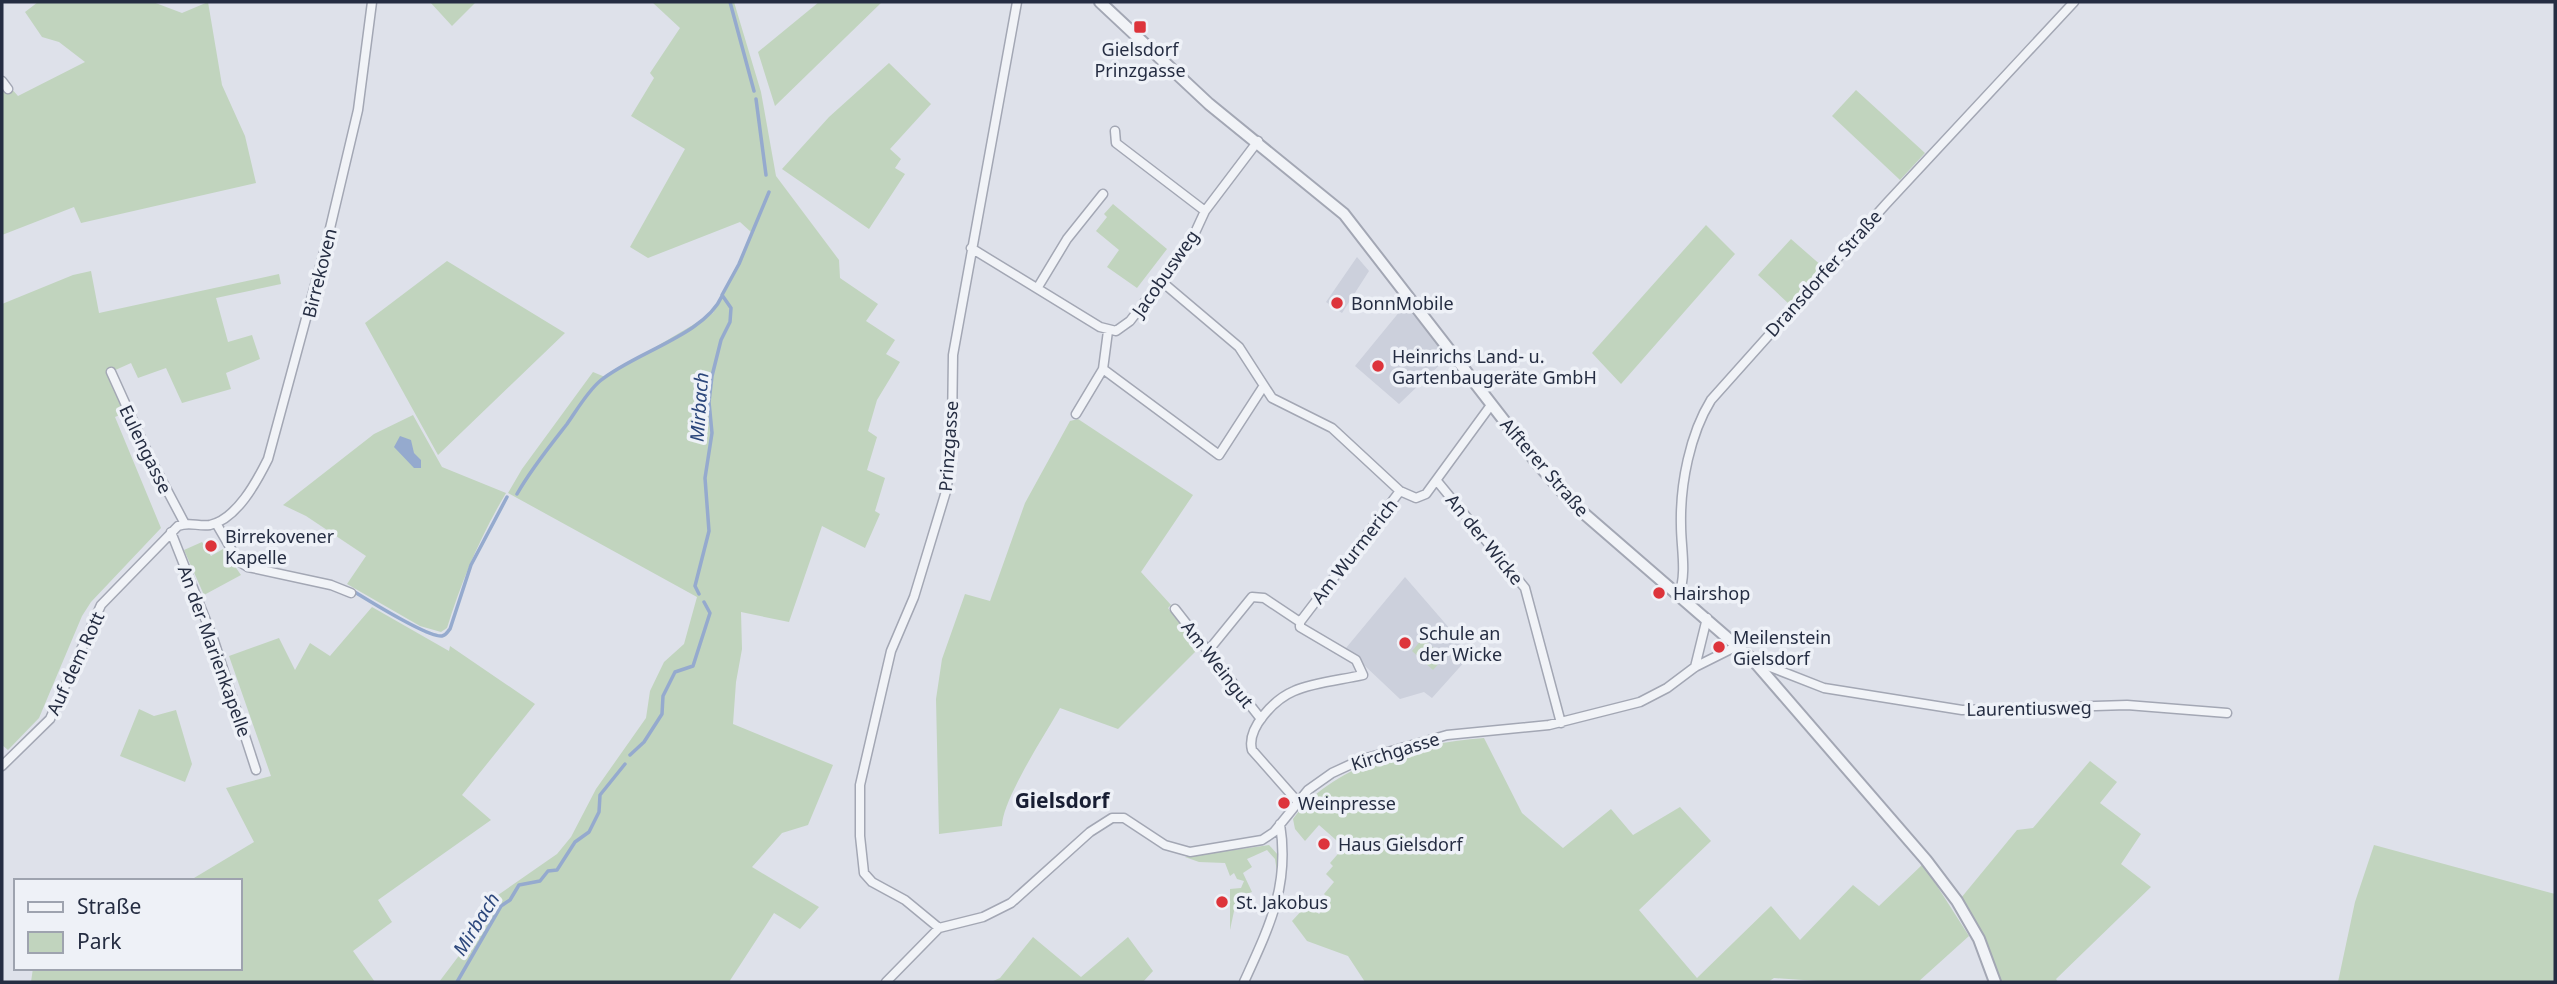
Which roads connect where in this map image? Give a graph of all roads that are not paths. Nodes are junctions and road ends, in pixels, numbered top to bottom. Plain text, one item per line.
1 (372, 2) edge
2 (1017, 2) edge
3 (1100, 2) edge
4 (2074, 2) edge
5 (2, 81) edge
6 (8, 89) dead end
7 (1115, 131) dead end
8 (1258, 141) junction
9 (1103, 194) dead end
10 (1205, 211) junction
11 (971, 248) junction
12 (1161, 281) junction
13 (1038, 287) junction
14 (1108, 331) junction
15 (1103, 369) junction
16 (111, 372) dead end
17 (1263, 387) junction
18 (1491, 405) junction
19 (1076, 414) dead end
20 (1437, 481) junction
21 (1400, 491) junction
22 (216, 523) junction
23 (185, 524) junction
24 (171, 531) junction
25 (351, 593) dead end
26 (1679, 594) junction
27 (1175, 609) dead end
28 (1707, 618) junction
29 (1300, 622) junction
30 (1737, 646) junction
31 (1208, 651) junction
32 (1753, 660) junction
33 (1695, 667) junction
34 (2227, 712) dead end
35 (1261, 719) junction
36 (1561, 723) junction
37 (2, 766) edge
38 (256, 770) dead end
39 (1297, 801) junction
40 (1280, 824) junction
41 (939, 928) junction
42 (886, 982) edge
43 (1244, 982) edge
44 (1995, 982) edge

1 - 22 street, Birrekoven
2 - 11 street, Prinzgasse
3 - 8 street, Alfterer Straße
4 - 26 street, Dransdorfer Straße
5 - 6 street
7 - 10 street
8 - 10 street, Jacobusweg
8 - 18 street, Alfterer Straße
9 - 13 street
10 - 12 street, Jacobusweg
11 - 13 street
11 - 41 street, Prinzgasse
12 - 14 street, Jacobusweg
12 - 17 street
13 - 14 street
14 - 15 street
15 - 17 street
15 - 19 street
16 - 23 street, Eulengasse
17 - 21 street
18 - 20 street, Am Wurmerich
18 - 26 street, Alfterer Straße
20 - 21 street, Am Wurmerich
20 - 36 street, An der Wicke
21 - 29 street, Am Wurmerich
22 - 23 street, Auf dem Rott
22 - 25 street
23 - 24 street, Auf dem Rott
24 - 37 street, Auf dem Rott
24 - 38 street, An der Marienkapelle
26 - 28 street, Alfterer Straße
27 - 31 street, Am Weingut
28 - 30 street, Alfterer Straße
28 - 33 street
29 - 31 street, Am Wurmerich
29 - 35 street
30 - 32 street, Alfterer Straße
30 - 33 street, Kirchgasse
31 - 35 street, Am Weingut
32 - 34 street, Laurentiusweg
32 - 44 street, Alfterer Straße
33 - 36 street, Kirchgasse
35 - 39 street
36 - 39 street, Kirchgasse
39 - 40 street, Kirchgasse
40 - 41 street, Kirchgasse
40 - 43 street
41 - 42 street

